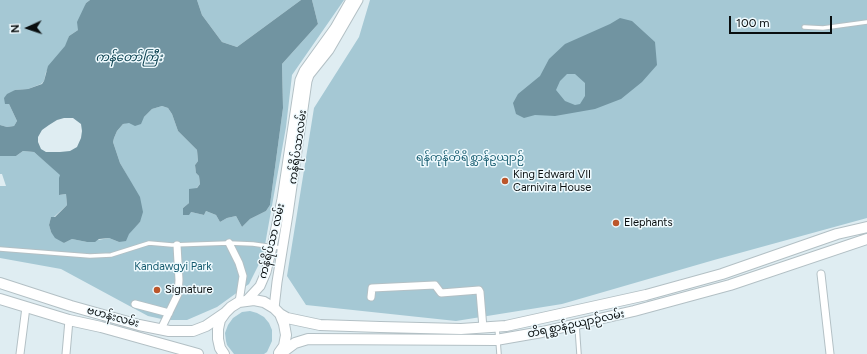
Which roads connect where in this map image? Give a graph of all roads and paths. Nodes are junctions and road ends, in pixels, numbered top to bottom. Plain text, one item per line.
1 (351, 0) edge
2 (358, 0) edge
3 (867, 22) edge
4 (804, 27) dead end
5 (327, 45) junction
6 (867, 227) edge
7 (867, 239) edge
8 (229, 243) junction
9 (177, 245) junction
10 (277, 248) junction
11 (0, 249) edge
12 (821, 274) dead end
13 (0, 283) edge
14 (371, 297) dead end
15 (0, 299) edge
16 (243, 301) junction
17 (135, 304) dead end
18 (26, 306) junction
19 (277, 311) junction
20 (169, 313) junction
21 (225, 313) junction
22 (69, 320) junction
23 (577, 324) junction
24 (497, 327) junction
25 (483, 328) junction
26 (161, 330) junction
27 (498, 340) junction
28 (20, 354) edge
29 (66, 354) edge
30 (198, 354) edge
31 (224, 354) edge
32 (279, 354) edge
33 (499, 354) edge
34 (579, 354) edge
35 (830, 354) edge

1 - 5 main road
2 - 5 main road, ကန်ရိပ်သာလမ်း
3 - 4 lane
5 - 10 main road, ကန်ရိပ်သာလမ်း
6 - 24 main road, တိရစ္ဆာန်ဥယျာဉ်လမ်း
7 - 23 main road, တိရစ္ဆာန်ဥယျာဉ်လမ်း
8 - 9 lane
8 - 10 lane
8 - 16 street
9 - 11 lane
9 - 20 street
10 - 16 main road, ကန်ရိပ်သာ လမ်း
10 - 19 main road, ကန်ရိပ်သာလမ်း
12 - 35 street
13 - 26 main road, ဗဟန်းလမ်း
14 - 25 street
15 - 18 main road, ဗဟန်းလမ်း
16 - 19 main road, တိရစ္ဆာန်ဥယျာဉ်လမ်း
16 - 21 main road, ဗဟန်းလမ်း
17 - 20 street
18 - 22 main road, ဗဟန်းလမ်း
18 - 28 street
19 - 25 main road, တိရစ္ဆာန်ဥယျာဉ်လမ်း
19 - 32 main road
20 - 26 street
21 - 26 main road, ဗဟန်းလမ်း
21 - 31 main road
22 - 29 street
22 - 30 main road, ဗဟန်းလမ်း
23 - 27 main road, တိရစ္ဆာန်ဥယျာဉ်လမ်း
23 - 34 lane
24 - 25 main road, တိရစ္ဆာန်ဥယျာဉ်လမ်း
24 - 27 lane
27 - 32 main road, တိရစ္ဆာန်ဥယျာဉ်လမ်း
27 - 33 lane

